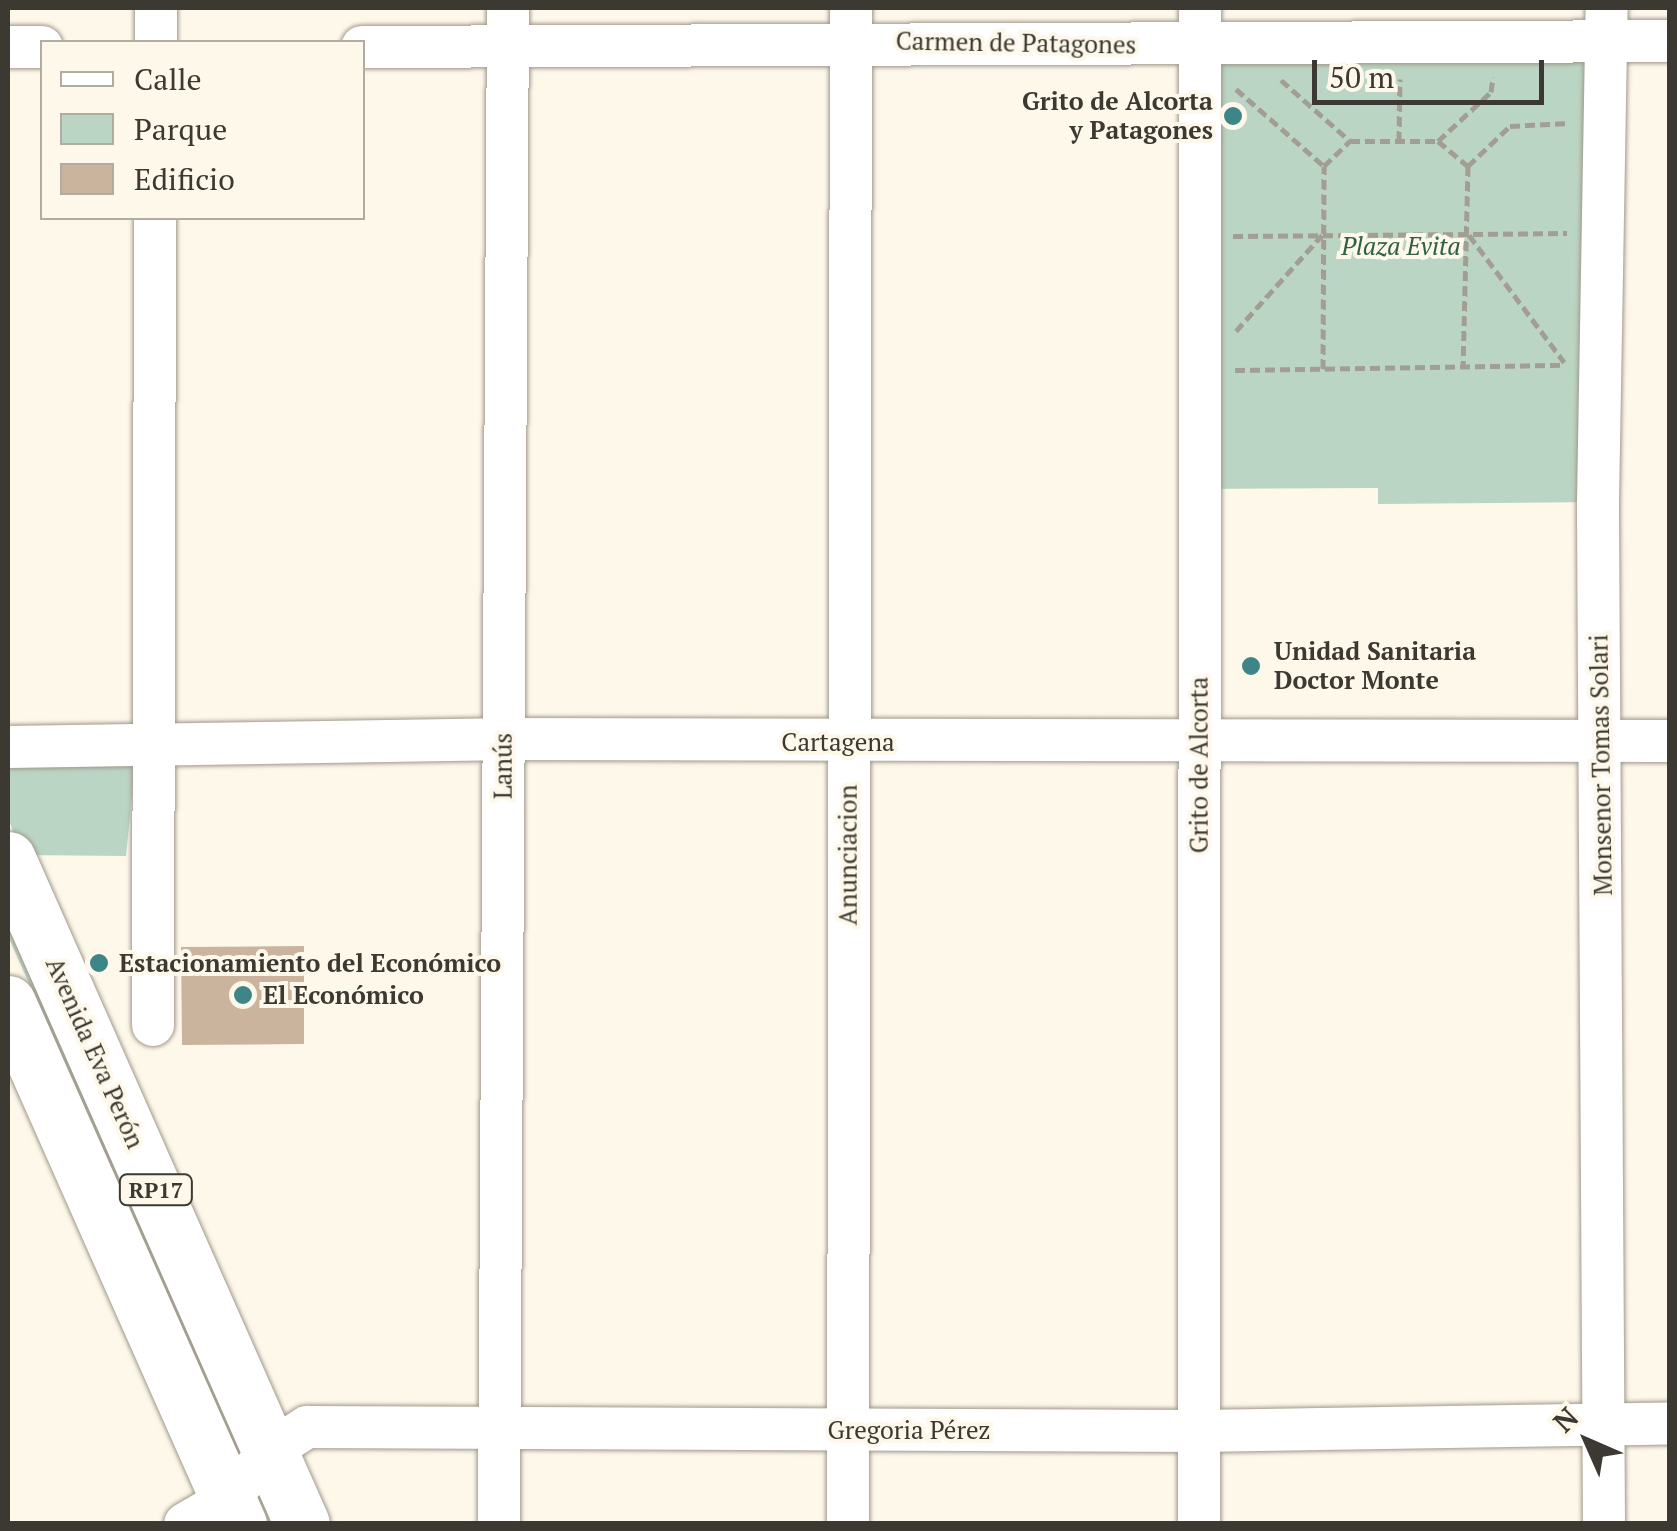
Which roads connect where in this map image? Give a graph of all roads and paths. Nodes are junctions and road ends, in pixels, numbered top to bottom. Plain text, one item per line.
1 (156, 8) edge
2 (851, 24) edge
3 (1607, 25) edge
4 (508, 28) edge
5 (1210, 38) edge
6 (156, 40) edge
7 (1670, 41) edge
8 (1498, 42) junction
9 (1401, 43) junction
10 (40, 46) edge
11 (8, 47) edge
12 (365, 47) edge
13 (1605, 121) junction
14 (1438, 140) junction
15 (1350, 141) junction
16 (1399, 141) junction
17 (1324, 166) junction
18 (1468, 166) junction
19 (155, 220) edge
20 (1602, 232) junction
21 (1467, 233) junction
22 (1322, 235) junction
23 (1200, 237) junction
24 (1584, 363) junction
25 (1464, 367) junction
26 (1323, 369) junction
27 (1200, 370) junction
28 (503, 739) junction
29 (1602, 741) junction
30 (1670, 741) edge
31 (848, 742) junction
32 (1198, 744) junction
33 (154, 746) junction
34 (8, 747) edge
35 (8, 858) edge
36 (8, 1002) edge
37 (153, 1025) dead end
38 (1670, 1424) edge
39 (1605, 1425) junction
40 (498, 1426) junction
41 (848, 1430) junction
42 (1199, 1431) junction
43 (271, 1450) junction
44 (217, 1515) edge
45 (302, 1524) edge
46 (500, 1524) edge
47 (848, 1524) edge
48 (1198, 1524) edge
49 (1604, 1524) edge

1 - 6 street
2 - 4 street, Carmen de Patagones
2 - 5 street, Carmen de Patagones
2 - 31 street, Anunciacion
3 - 7 street, Carmen de Patagones
3 - 8 street, Carmen de Patagones
3 - 13 street, Monsenor Tomas Solari
4 - 12 street, Carmen de Patagones
4 - 28 street, Lanús
5 - 9 street, Carmen de Patagones
5 - 15 path
5 - 17 path
5 - 23 street, Grito de Alcorta
8 - 9 street, Carmen de Patagones
8 - 14 path
9 - 16 path
10 - 11 street
13 - 18 path
13 - 20 street, Monsenor Tomas Solari
14 - 16 path
14 - 18 path
15 - 16 path
15 - 17 path
17 - 22 path
18 - 21 path
19 - 33 street
20 - 21 path
20 - 24 street, Monsenor Tomas Solari
21 - 22 path
21 - 24 path
21 - 25 path
22 - 23 path
22 - 26 path
22 - 27 path
23 - 27 street, Grito de Alcorta
24 - 25 path
24 - 29 street, Monsenor Tomas Solari
25 - 26 path
26 - 27 path
27 - 32 street, Grito de Alcorta
28 - 31 street, Cartagena
28 - 33 street, Cartagena
28 - 40 street, Lanús
29 - 30 street, Cartagena
29 - 32 street, Cartagena
29 - 39 street, Monsenor Tomas Solari
31 - 32 street, Cartagena
31 - 41 street, Anunciacion
32 - 42 street, Grito de Alcorta
33 - 34 street, Cartagena
33 - 37 street
35 - 43 main road, Avenida Eva Perón / RP17
36 - 44 main road, RP17
38 - 39 street, Gregoria Pérez
39 - 42 street, Gregoria Pérez
39 - 49 street, Monsenor Tomas Solari
40 - 41 street, Gregoria Pérez
40 - 43 street, Gregoria Pérez
40 - 46 street, Lanús
41 - 42 street, Gregoria Pérez
41 - 47 street, Anunciacion
42 - 48 street, Grito de Alcorta
43 - 44 street, Gregoria Pérez
43 - 45 main road, Avenida Eva Perón / RP17

